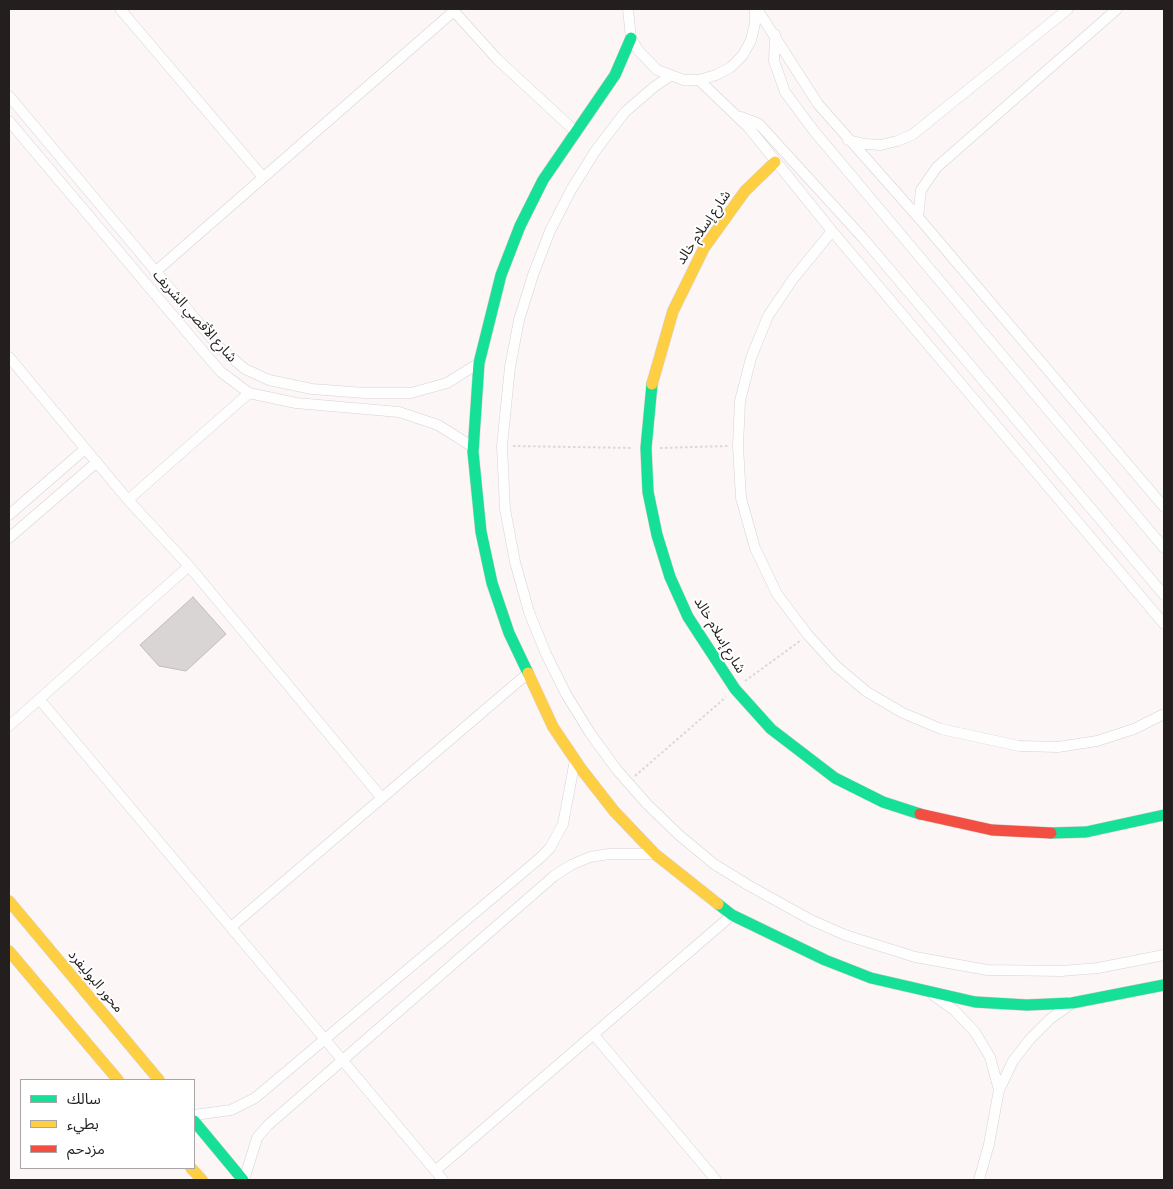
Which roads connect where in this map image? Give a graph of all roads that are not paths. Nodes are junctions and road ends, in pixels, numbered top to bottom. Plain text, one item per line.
1 (120, 9) edge
2 (628, 9) edge
3 (756, 9) edge
4 (1068, 9) edge
5 (1117, 9) edge
6 (453, 10) edge
7 (775, 34) junction
8 (631, 38) junction
9 (670, 76) junction
10 (699, 80) junction
11 (9, 96) edge
12 (736, 114) junction
13 (9, 121) edge
14 (576, 132) junction
15 (848, 140) junction
16 (775, 162) junction
17 (263, 177) junction
18 (918, 217) junction
19 (832, 232) junction
20 (155, 272) junction
21 (9, 357) edge
22 (479, 363) junction
23 (249, 393) junction
24 (473, 447) junction
25 (85, 449) junction
26 (96, 462) junction
27 (128, 500) junction
28 (1164, 507) edge
29 (9, 515) edge
30 (9, 538) edge
31 (1164, 548) edge
32 (189, 566) junction
33 (1164, 595) edge
34 (1164, 624) edge
35 (527, 674) junction
36 (40, 700) junction
37 (1164, 714) edge
38 (9, 726) edge
39 (575, 760) junction
40 (381, 797) junction
41 (1164, 815) edge
42 (655, 854) junction
43 (9, 901) edge
44 (732, 915) junction
45 (231, 927) junction
46 (9, 951) edge
47 (1164, 955) edge
48 (1164, 985) edge
49 (930, 993) junction
50 (1072, 1002) junction
51 (594, 1035) junction
52 (324, 1038) junction
53 (342, 1059) junction
54 (117, 1079) edge
55 (158, 1079) edge
56 (999, 1090) junction
57 (195, 1114) edge
58 (195, 1122) edge
59 (192, 1169) edge
60 (435, 1171) junction
61 (202, 1180) edge
62 (244, 1180) edge
63 (443, 1180) edge
64 (716, 1180) edge
65 (979, 1180) edge

1 - 17 street
2 - 8 street
3 - 7 street
3 - 10 street
4 - 15 street
5 - 18 street
6 - 14 street
6 - 17 street
7 - 15 street
7 - 31 street
8 - 9 street
8 - 14 street
9 - 10 street
9 - 47 street
10 - 12 street
11 - 20 street, شارع الأقصي الشريف
12 - 16 street
12 - 33 street
13 - 23 street, شارع الأقصي الشريف
14 - 22 street
15 - 18 street
16 - 19 street
16 - 41 street, شارع إسلام خالد
17 - 20 street
18 - 28 street
19 - 34 street
19 - 37 street
20 - 22 street, شارع الأقصي الشريف
21 - 25 street
22 - 24 street
23 - 24 street, شارع الأقصي الشريف
23 - 27 street
24 - 35 street
25 - 26 street
25 - 29 street
26 - 27 street
26 - 30 street
27 - 32 street
32 - 36 street
32 - 40 street
35 - 39 street
35 - 40 street
36 - 38 street
36 - 45 street
39 - 42 street
39 - 52 street
40 - 45 street
42 - 44 street
42 - 53 street
43 - 55 street, محور البوليفرد
44 - 49 street
44 - 51 street
45 - 52 street
46 - 54 street
48 - 50 street
49 - 50 street
49 - 56 street
50 - 56 street
51 - 60 street
51 - 64 street
52 - 53 street
52 - 57 street
53 - 60 street
53 - 62 street
56 - 65 street
58 - 62 street
59 - 61 street
60 - 63 street

